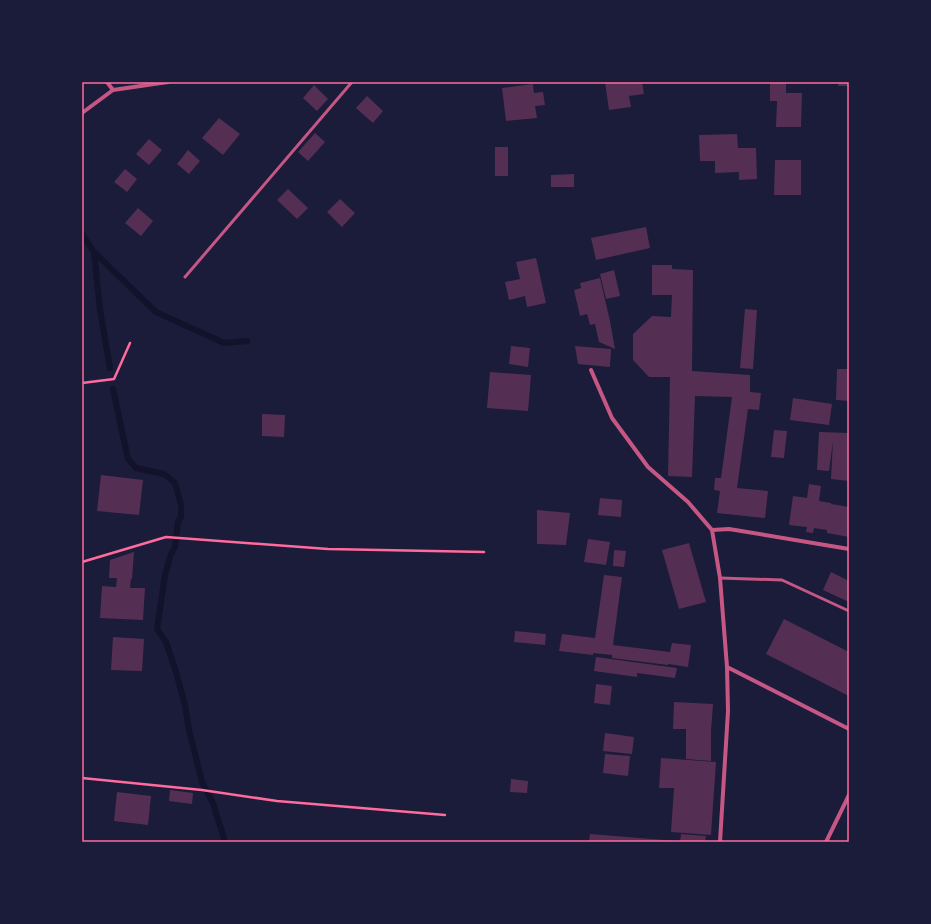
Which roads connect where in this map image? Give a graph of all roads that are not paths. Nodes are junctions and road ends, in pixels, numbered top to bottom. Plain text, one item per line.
1 (107, 82) edge
2 (168, 82) edge
3 (352, 82) edge
4 (113, 90) junction
5 (82, 113) edge
6 (186, 277) dead end
7 (592, 370) dead end
8 (712, 530) junction
9 (849, 548) edge
10 (720, 578) junction
11 (849, 611) edge
12 (728, 667) junction
13 (849, 729) edge
14 (849, 795) edge
15 (720, 842) edge
16 (826, 842) edge

1 - 4 street
2 - 4 street
3 - 6 lane
4 - 5 street
7 - 8 street
8 - 9 street
8 - 10 street
10 - 11 lane
10 - 12 street
12 - 13 street
12 - 15 street
14 - 16 street

